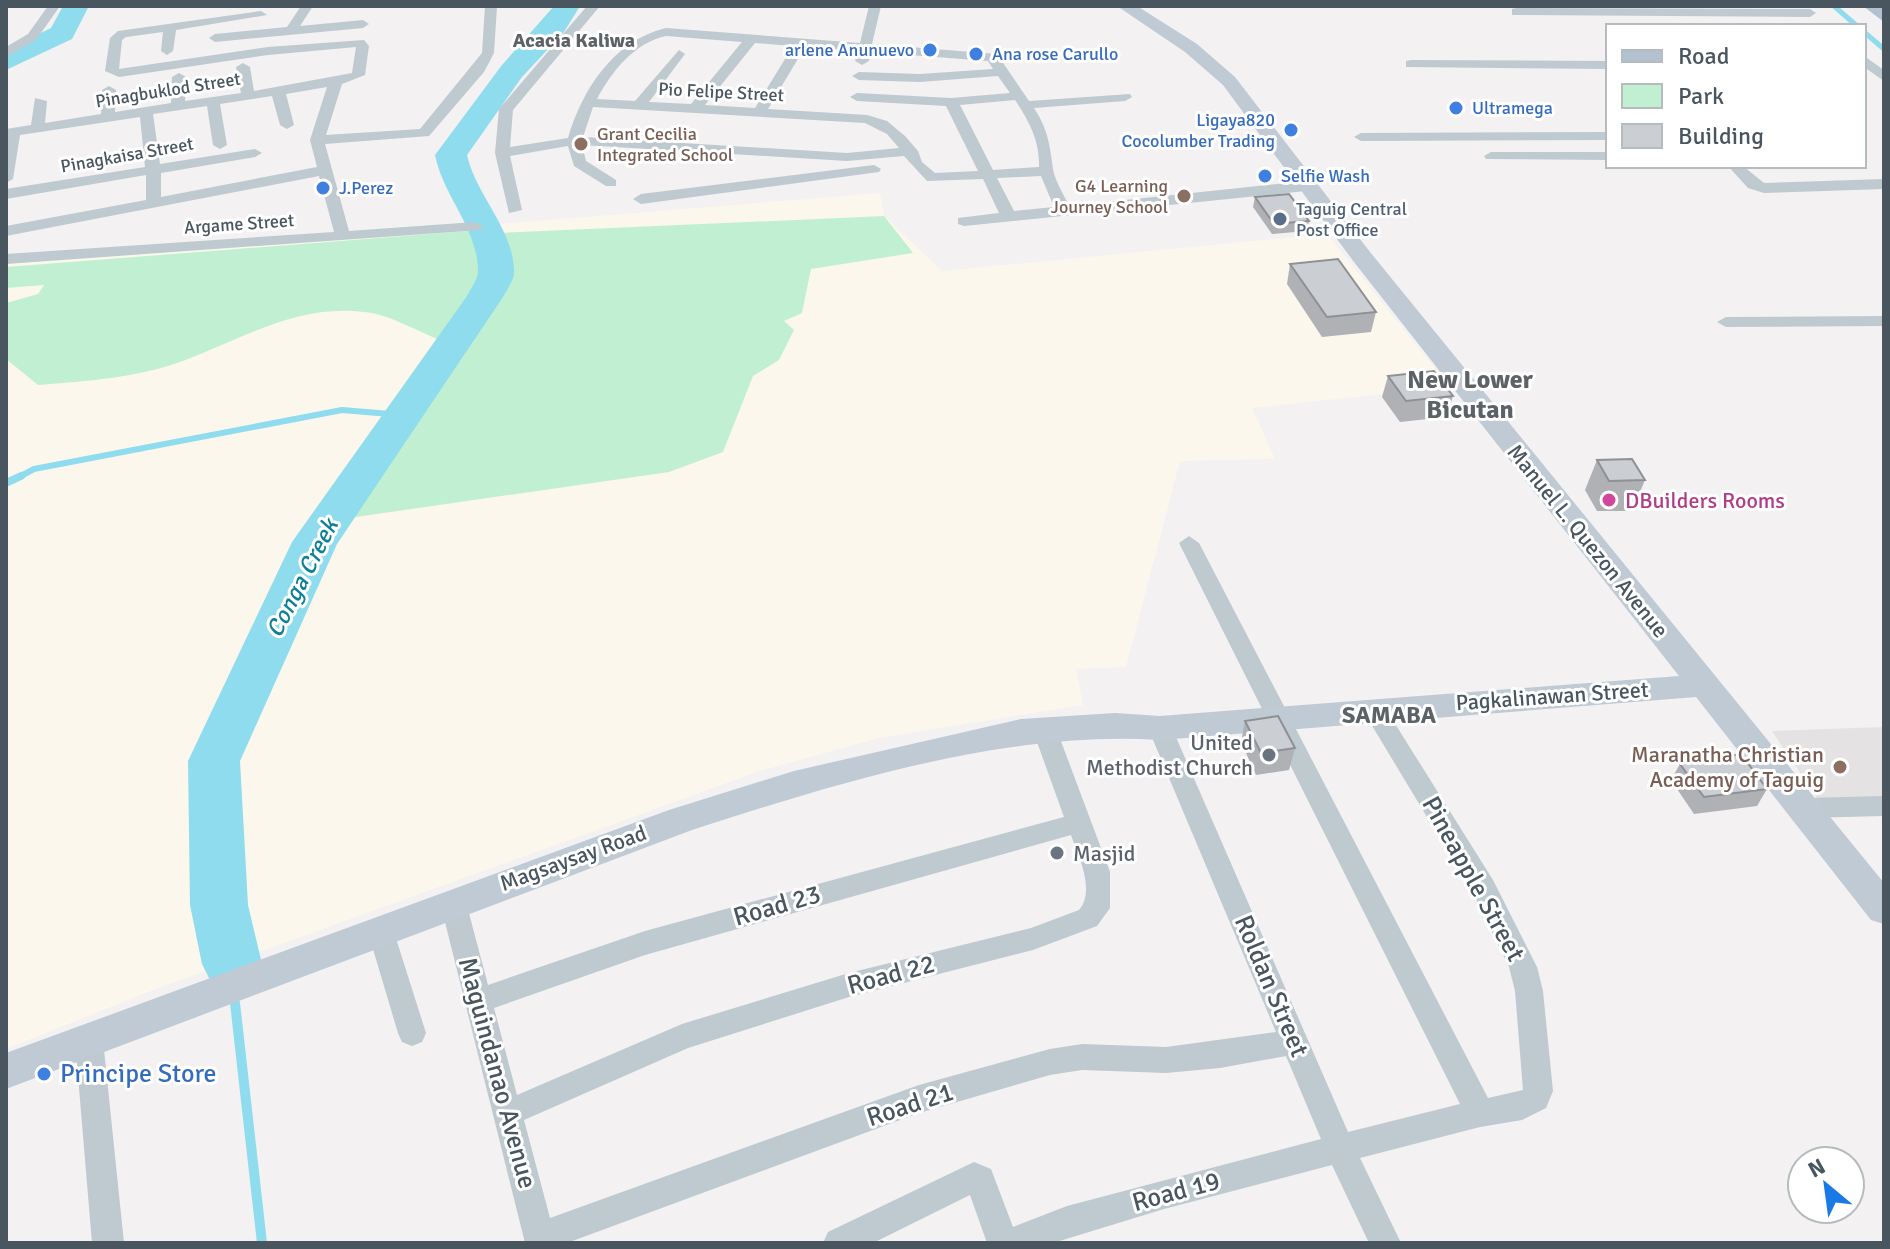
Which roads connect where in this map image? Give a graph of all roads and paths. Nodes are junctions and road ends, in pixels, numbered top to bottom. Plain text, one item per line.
1 (54, 6) edge
2 (307, 6) edge
3 (491, 6) edge
4 (594, 6) edge
5 (875, 6) edge
6 (1125, 6) edge
7 (1872, 6) edge
8 (1516, 12) dead end
9 (1809, 13) edge
10 (261, 15) dead end
11 (1884, 16) edge
12 (216, 20) junction
13 (363, 24) dead end
14 (170, 26) junction
15 (291, 31) junction
16 (215, 38) junction
17 (751, 39) junction
18 (801, 43) junction
19 (865, 49) junction
20 (167, 51) dead end
21 (6, 53) edge
22 (679, 54) dead end
23 (214, 58) junction
24 (1866, 63) edge
25 (1411, 64) dead end
26 (1606, 65) edge
27 (243, 67) dead end
28 (1003, 72) junction
29 (859, 76) junction
30 (179, 77) dead end
31 (1884, 77) edge
32 (336, 82) junction
33 (109, 90) dead end
34 (278, 91) junction
35 (248, 95) junction
36 (857, 97) junction
37 (1125, 97) dead end
38 (1022, 100) junction
39 (40, 101) dead end
40 (213, 101) junction
41 (586, 102) junction
42 (951, 102) junction
43 (639, 105) junction
44 (178, 106) junction
45 (694, 110) junction
46 (146, 111) junction
47 (759, 112) junction
48 (108, 117) junction
49 (853, 117) junction
50 (287, 125) dead end
51 (38, 128) junction
52 (10, 133) edge
53 (1606, 136) edge
54 (1361, 137) dead end
55 (317, 140) junction
56 (574, 141) junction
57 (220, 145) dead end
58 (255, 153) dead end
59 (502, 153) junction
60 (1491, 156) dead end
61 (1606, 156) edge
62 (915, 157) junction
63 (1737, 168) edge
64 (327, 170) junction
65 (151, 171) junction
66 (1046, 171) junction
67 (986, 175) junction
68 (6, 179) edge
69 (611, 183) dead end
70 (1884, 184) edge
71 (1306, 186) junction
72 (6, 194) edge
73 (641, 199) dead end
74 (153, 204) junction
75 (1063, 209) junction
76 (514, 210) dead end
77 (1008, 215) junction
78 (964, 221) dead end
79 (475, 227) dead end
80 (6, 231) edge
81 (343, 236) junction
82 (6, 259) edge
83 (1884, 321) edge
84 (1726, 322) dead end
85 (1189, 543) dead end
86 (1704, 685) junction
87 (1374, 709) junction
88 (1277, 719) junction
89 (1044, 728) junction
90 (1160, 728) junction
91 (1884, 806) edge
92 (1804, 808) junction
93 (1079, 822) junction
94 (453, 902) junction
95 (1884, 909) edge
96 (380, 929) junction
97 (478, 1001) junction
98 (412, 1033) dead end
99 (89, 1040) junction
100 (1295, 1041) junction
101 (6, 1071) edge
102 (508, 1113) junction
103 (1480, 1113) junction
104 (1340, 1149) junction
105 (540, 1240) edge
106 (108, 1243) edge
107 (839, 1243) edge
108 (1003, 1243) edge
109 (1013, 1243) edge
110 (1385, 1243) edge

1 - 21 street
2 - 15 street
3 - 55 street
4 - 59 street
5 - 19 street
6 - 71 main road, Manuel L. Quezon Avenue
7 - 11 main road
8 - 9 street
10 - 12 street
12 - 14 street
12 - 16 street
13 - 15 street
14 - 20 street
14 - 23 street
15 - 16 street
16 - 23 street
17 - 18 street
17 - 41 street
17 - 45 street
18 - 19 street
18 - 47 street
19 - 28 street
19 - 29 street
22 - 43 street
23 - 32 street
24 - 31 street
25 - 26 street
27 - 35 street
28 - 29 street
28 - 38 street
29 - 36 street
30 - 44 street
32 - 34 street, Pinagbuklod Street
32 - 55 street
33 - 48 street
34 - 35 street, Pinagbuklod Street
34 - 50 street
35 - 40 street, Pinagbuklod Street
36 - 42 street
36 - 49 street
37 - 38 street
38 - 42 street
38 - 66 street
39 - 51 street
40 - 44 street, Pinagbuklod Street
40 - 57 street
41 - 43 street, Pio Felipe Street
41 - 56 street
42 - 67 street
43 - 45 street, Pio Felipe Street
44 - 46 street, Pinagbuklod Street
45 - 47 street, Pio Felipe Street
46 - 48 street, Pinagbuklod Street
46 - 65 street
47 - 49 street, Pio Felipe Street
48 - 51 street, Pinagbuklod Street
49 - 62 street, Pio Felipe Street
51 - 52 street, Pinagbuklod Street
52 - 68 street
53 - 54 street
55 - 64 street
56 - 59 street
56 - 62 street
56 - 69 street
58 - 65 street, Pinagkaisa Street
59 - 76 street
60 - 61 street
62 - 67 street
62 - 73 street
63 - 70 street
64 - 74 street
64 - 81 street
65 - 72 street, Pinagkaisa Street
65 - 74 street
66 - 67 street
66 - 75 street
67 - 77 street
71 - 75 street
71 - 86 main road, Manuel L. Quezon Avenue
74 - 80 street
75 - 77 street
77 - 78 street
79 - 81 street, Argame Street
81 - 82 street, Argame Street
83 - 84 street
85 - 88 street
86 - 87 main road, Pagkalinawan Street
86 - 92 main road, Manuel L. Quezon Avenue
87 - 88 main road, Pagkalinawan Street
87 - 103 street, Pineapple Street
88 - 90 main road, Pagkalinawan Street
88 - 103 street
89 - 90 main road, Magsaysay Road
89 - 93 street, Road 22
89 - 94 main road, Magsaysay Road
90 - 100 street, Roldan Street
91 - 92 street
92 - 95 main road, Manuel L. Quezon Avenue
93 - 97 street, Road 23
93 - 102 street, Road 22
94 - 96 main road, Magsaysay Road
94 - 97 street, Maguindanao Avenue
96 - 98 street
96 - 99 main road, Magsaysay Road
97 - 102 street, Maguindanao Avenue
99 - 101 main road, Magsaysay Road
99 - 106 street
100 - 104 street, Roldan Street
100 - 105 street, Road 21
102 - 105 street, Maguindanao Avenue
103 - 104 street, Pineapple Street
104 - 109 street, Road 19
104 - 110 street, Roldan Street
107 - 108 street

